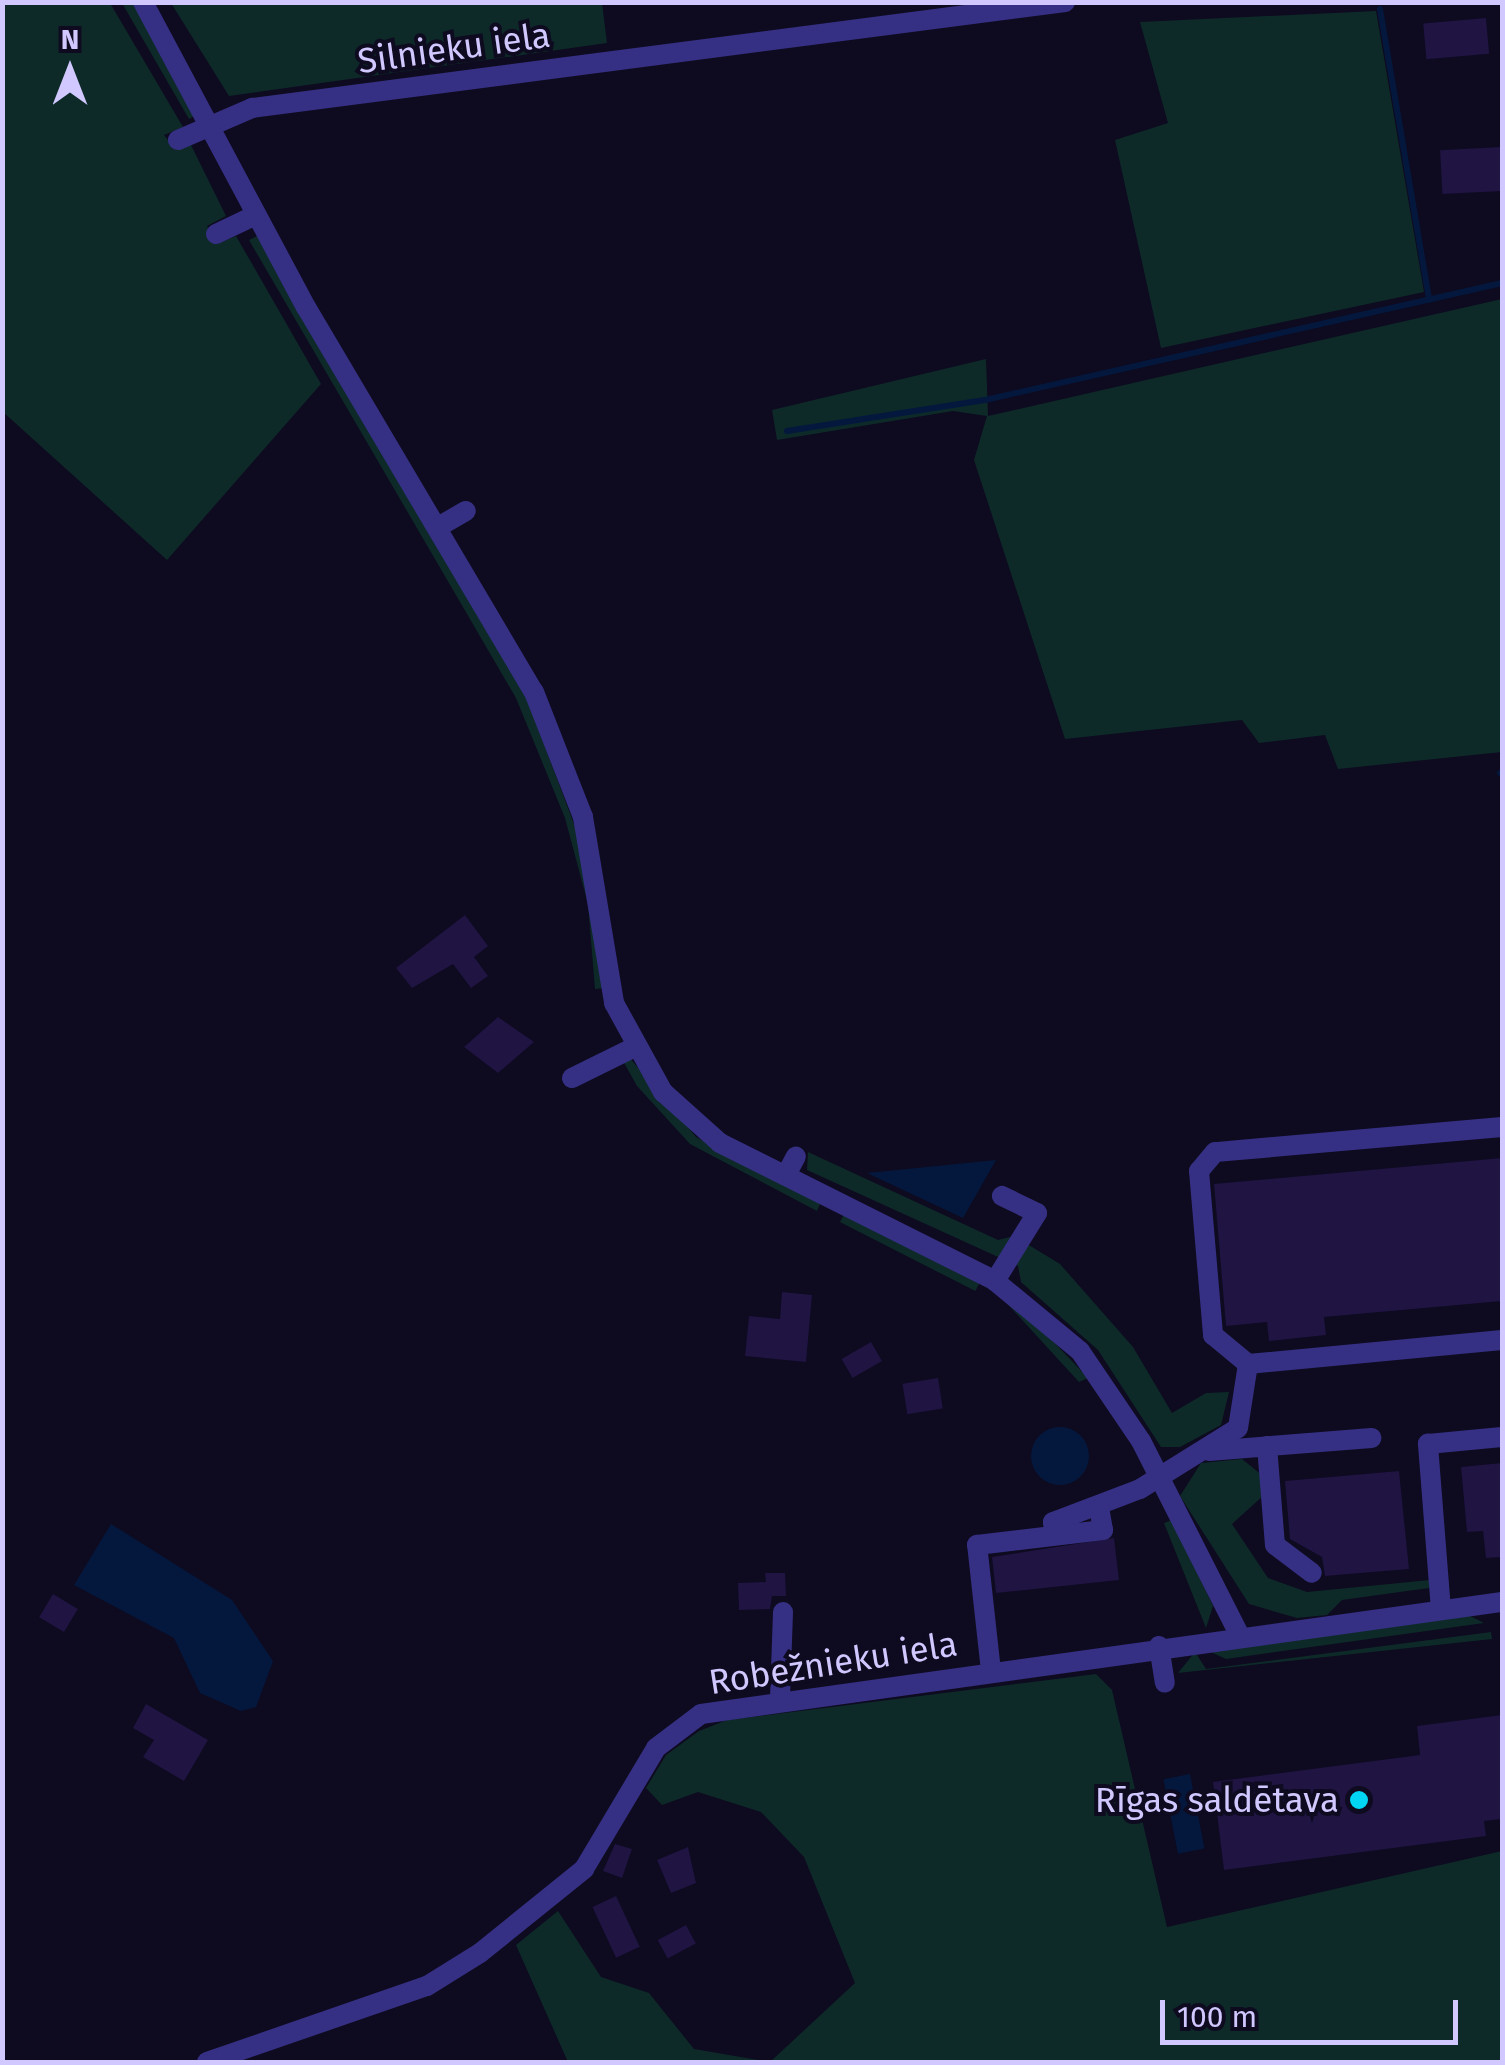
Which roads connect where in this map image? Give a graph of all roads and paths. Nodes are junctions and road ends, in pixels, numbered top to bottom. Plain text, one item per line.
1 (143, 2) edge
2 (1065, 2) edge
3 (211, 124) junction
4 (178, 140) dead end
5 (256, 216) junction
6 (216, 234) dead end
7 (466, 511) dead end
8 (438, 527) junction
9 (635, 1047) junction
10 (572, 1078) dead end
11 (1502, 1127) edge
12 (796, 1156) dead end
13 (786, 1175) junction
14 (1002, 1196) dead end
15 (995, 1281) junction
16 (1502, 1340) edge
17 (1248, 1364) junction
18 (1370, 1438) dead end
19 (1502, 1438) edge
20 (1267, 1446) junction
21 (1202, 1452) junction
22 (1159, 1476) junction
23 (1312, 1572) dead end
24 (1502, 1603) edge
25 (1441, 1610) junction
26 (783, 1612) dead end
27 (1240, 1636) junction
28 (1159, 1646) junction
29 (990, 1671) junction
30 (1166, 1684) dead end
31 (780, 1698) junction
32 (207, 2062) edge

1 - 3 street
2 - 3 street, Silnieku iela
3 - 4 street, Silnieku iela
3 - 5 street
5 - 6 street
5 - 8 street
7 - 8 street
8 - 9 street
9 - 10 street
9 - 13 street
11 - 17 street
12 - 13 street
13 - 15 street
14 - 15 street
15 - 22 street
16 - 17 street
17 - 21 street
18 - 20 street
19 - 25 street
20 - 21 street
20 - 23 street
21 - 22 street
22 - 27 street
22 - 29 street
24 - 25 street, Robežnieku iela
25 - 27 street, Robežnieku iela
26 - 31 street
27 - 28 street, Robežnieku iela
28 - 29 street, Robežnieku iela
28 - 30 street
29 - 31 street, Robežnieku iela
31 - 32 street, Robežnieku iela

